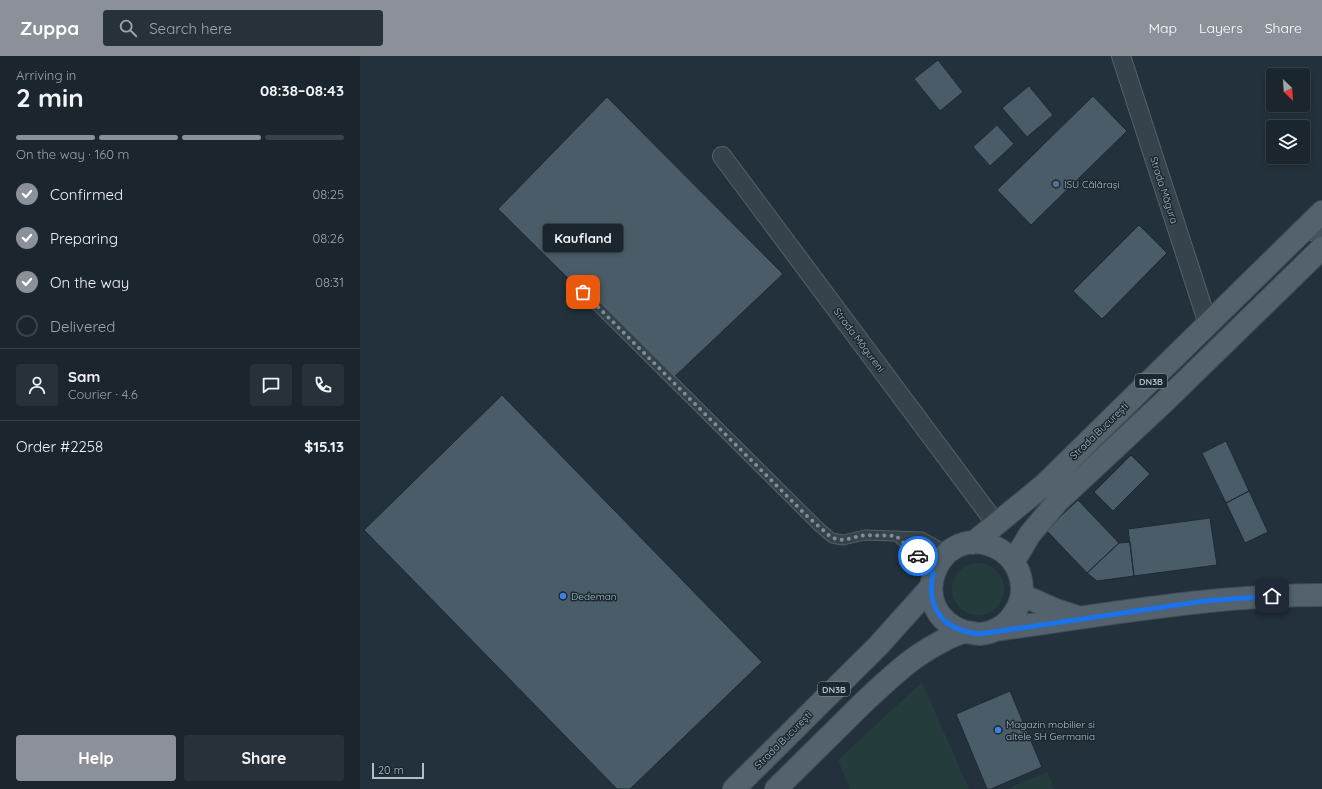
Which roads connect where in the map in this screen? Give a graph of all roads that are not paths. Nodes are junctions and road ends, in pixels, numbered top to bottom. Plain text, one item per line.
1 (1120, 56) edge
2 (722, 156) dead end
3 (1322, 212) edge
4 (1314, 229) edge
5 (1322, 248) edge
6 (583, 292) dead end
7 (1208, 324) junction
8 (1146, 385) junction
9 (1163, 403) junction
10 (997, 525) junction
11 (896, 536) junction
12 (973, 543) junction
13 (949, 552) junction
14 (1014, 561) junction
15 (932, 580) junction
16 (1022, 595) junction
17 (1322, 595) edge
18 (1080, 618) junction
19 (994, 631) junction
20 (965, 632) junction
21 (734, 789) edge
22 (776, 789) edge

1 - 7 street, Strada Măgura
2 - 10 street, Strada Măgureni
3 - 4 main road, Strada București / DN3B
4 - 7 main road, Strada București / DN3B
5 - 9 main road, DN3B
6 - 11 lane
7 - 8 main road, Strada București / DN3B
8 - 9 main road
8 - 10 main road, Strada București / DN3B
9 - 14 main road
10 - 12 main road, Strada București / DN3B
11 - 13 lane
11 - 15 lane
12 - 13 main road
12 - 14 main road
13 - 15 main road
14 - 16 main road
15 - 20 main road
15 - 21 main road, Strada București / DN3B
16 - 18 main road
16 - 19 main road
17 - 18 main road
18 - 19 main road
19 - 20 main road
20 - 22 main road, DN3B

